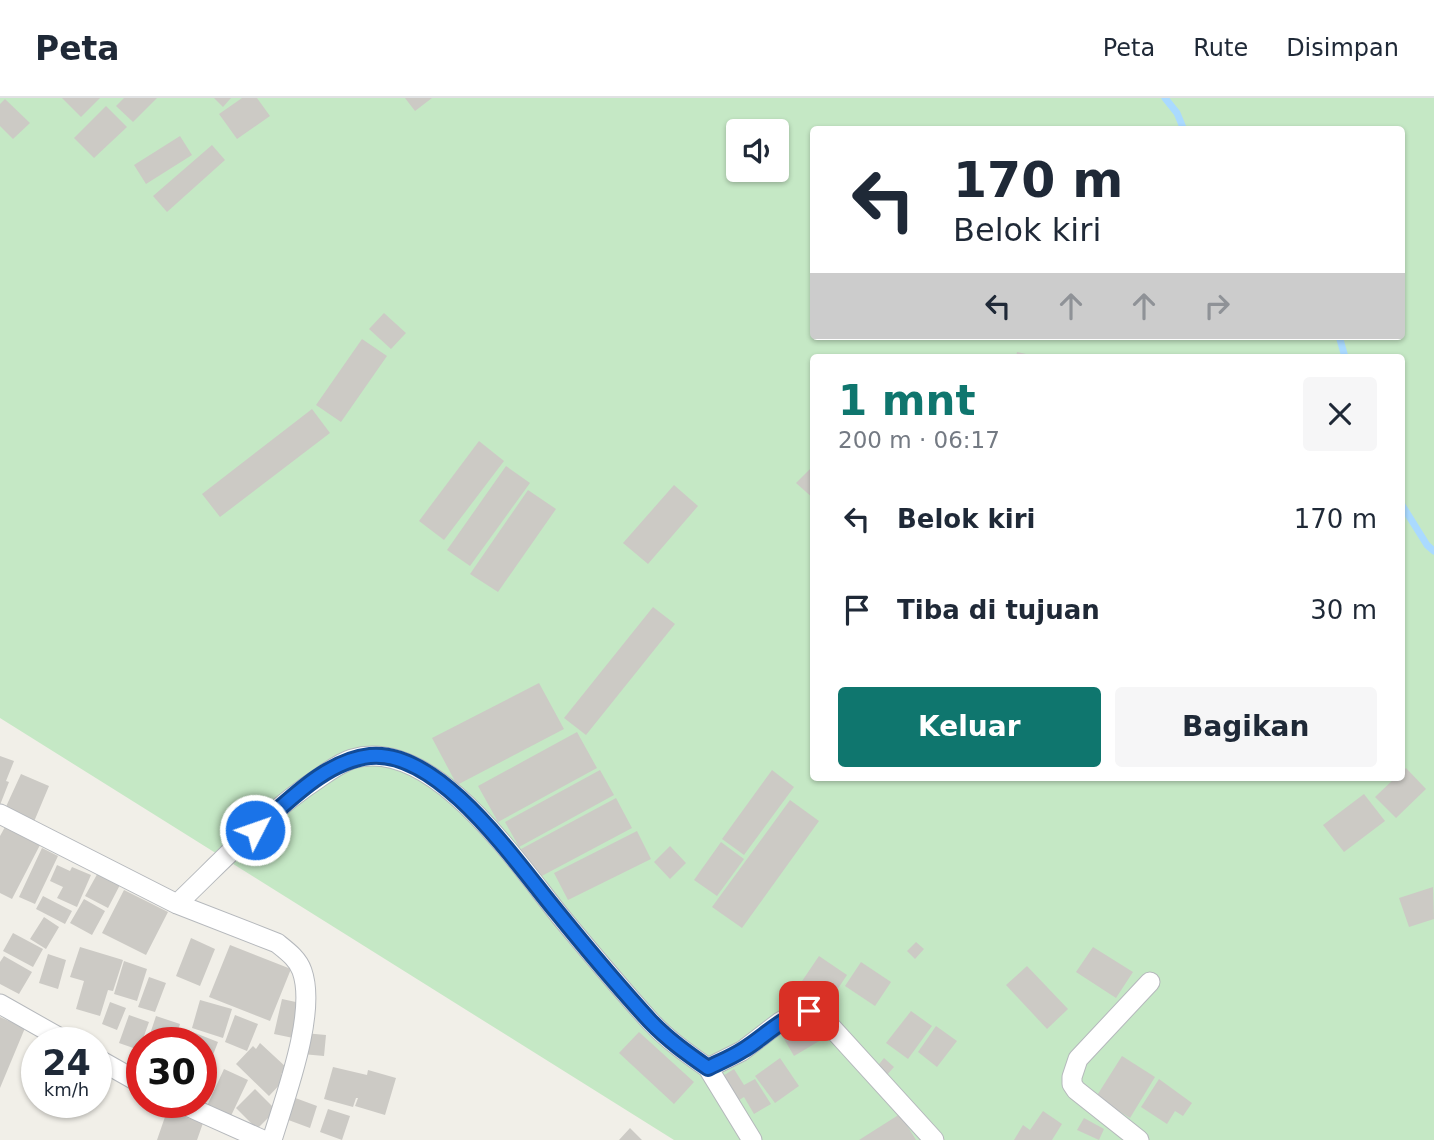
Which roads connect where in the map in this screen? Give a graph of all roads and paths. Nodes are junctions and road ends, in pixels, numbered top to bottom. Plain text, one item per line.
1 (0, 814) edge
2 (177, 904) junction
3 (1150, 982) dead end
4 (0, 1004) edge
5 (41, 1027) edge
6 (708, 1068) junction
7 (214, 1118) edge
8 (263, 1140) edge
9 (272, 1140) edge
10 (752, 1140) edge
11 (934, 1140) edge
12 (1139, 1140) edge

1 - 2 street
2 - 6 street
2 - 9 street
3 - 12 street
4 - 5 street
6 - 10 street
6 - 11 street
7 - 8 street

